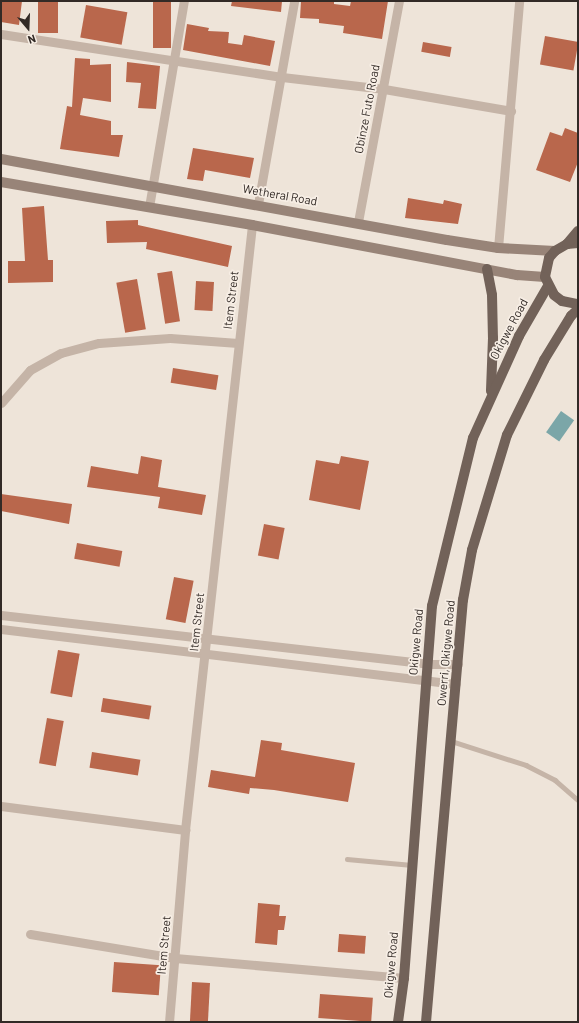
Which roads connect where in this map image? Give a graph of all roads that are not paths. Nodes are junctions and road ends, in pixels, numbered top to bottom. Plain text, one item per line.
1 (184, 1) edge
2 (294, 1) edge
3 (399, 1) edge
4 (520, 1) edge
5 (1, 34) edge
6 (176, 59) junction
7 (282, 77) junction
8 (384, 88) junction
9 (511, 111) junction
10 (1, 159) edge
11 (1, 182) edge
12 (152, 186) junction
13 (258, 204) junction
14 (149, 207) junction
15 (358, 222) junction
16 (252, 225) junction
17 (578, 231) edge
18 (578, 243) edge
19 (567, 244) junction
20 (498, 248) junction
21 (555, 251) junction
22 (487, 269) junction
23 (546, 282) junction
24 (578, 304) edge
25 (578, 309) edge
26 (238, 343) junction
27 (490, 396) junction
28 (1, 403) edge
29 (1, 615) edge
30 (1, 629) edge
31 (208, 640) junction
32 (206, 654) junction
33 (428, 664) junction
34 (458, 664) junction
35 (426, 681) junction
36 (456, 684) junction
37 (451, 741) junction
38 (578, 800) edge
39 (1, 806) edge
40 (185, 830) junction
41 (347, 859) dead end
42 (412, 865) junction
43 (30, 934) dead end
44 (175, 958) junction
45 (404, 978) junction
46 (168, 1022) edge
47 (398, 1022) edge
48 (426, 1022) edge

1 - 6 street
2 - 7 street
3 - 8 street, Obinze Futo Road
4 - 9 street
5 - 6 street
6 - 7 street
6 - 12 street
7 - 8 street
7 - 13 street
8 - 9 street
8 - 15 street, Obinze Futo Road
9 - 20 street
10 - 12 main road, Wetheral Road
11 - 14 main road
12 - 13 main road, Wetheral Road
12 - 14 street
13 - 15 main road, Wetheral Road
14 - 16 main road
15 - 20 main road, Wetheral Road
16 - 22 main road
16 - 26 street, Item Street
17 - 19 main road
18 - 19 main road
19 - 21 main road
20 - 21 main road, Wetheral Road
21 - 23 main road, Okigwe Road
22 - 23 main road
22 - 27 main road
23 - 24 main road
23 - 27 main road, Okigwe Road
25 - 34 main road, Owerri, Okigwe Road
26 - 28 street
26 - 31 street, Item Street
27 - 33 main road, Okigwe Road
29 - 31 street
30 - 32 street
31 - 32 street, Item Street
31 - 33 street
32 - 35 street
32 - 40 street, Item Street
33 - 34 street
33 - 35 main road, Okigwe Road
34 - 36 main road, Owerri, Okigwe Road
35 - 36 street
35 - 42 main road, Okigwe Road
36 - 37 main road, Owerri, Okigwe Road
37 - 38 lane
37 - 48 main road, Owerri, Okigwe Road
39 - 40 street
40 - 44 street, Item Street
41 - 42 lane
42 - 45 main road, Okigwe Road
43 - 44 street
44 - 45 street
44 - 46 street, Item Street
45 - 47 main road, Okigwe Road

